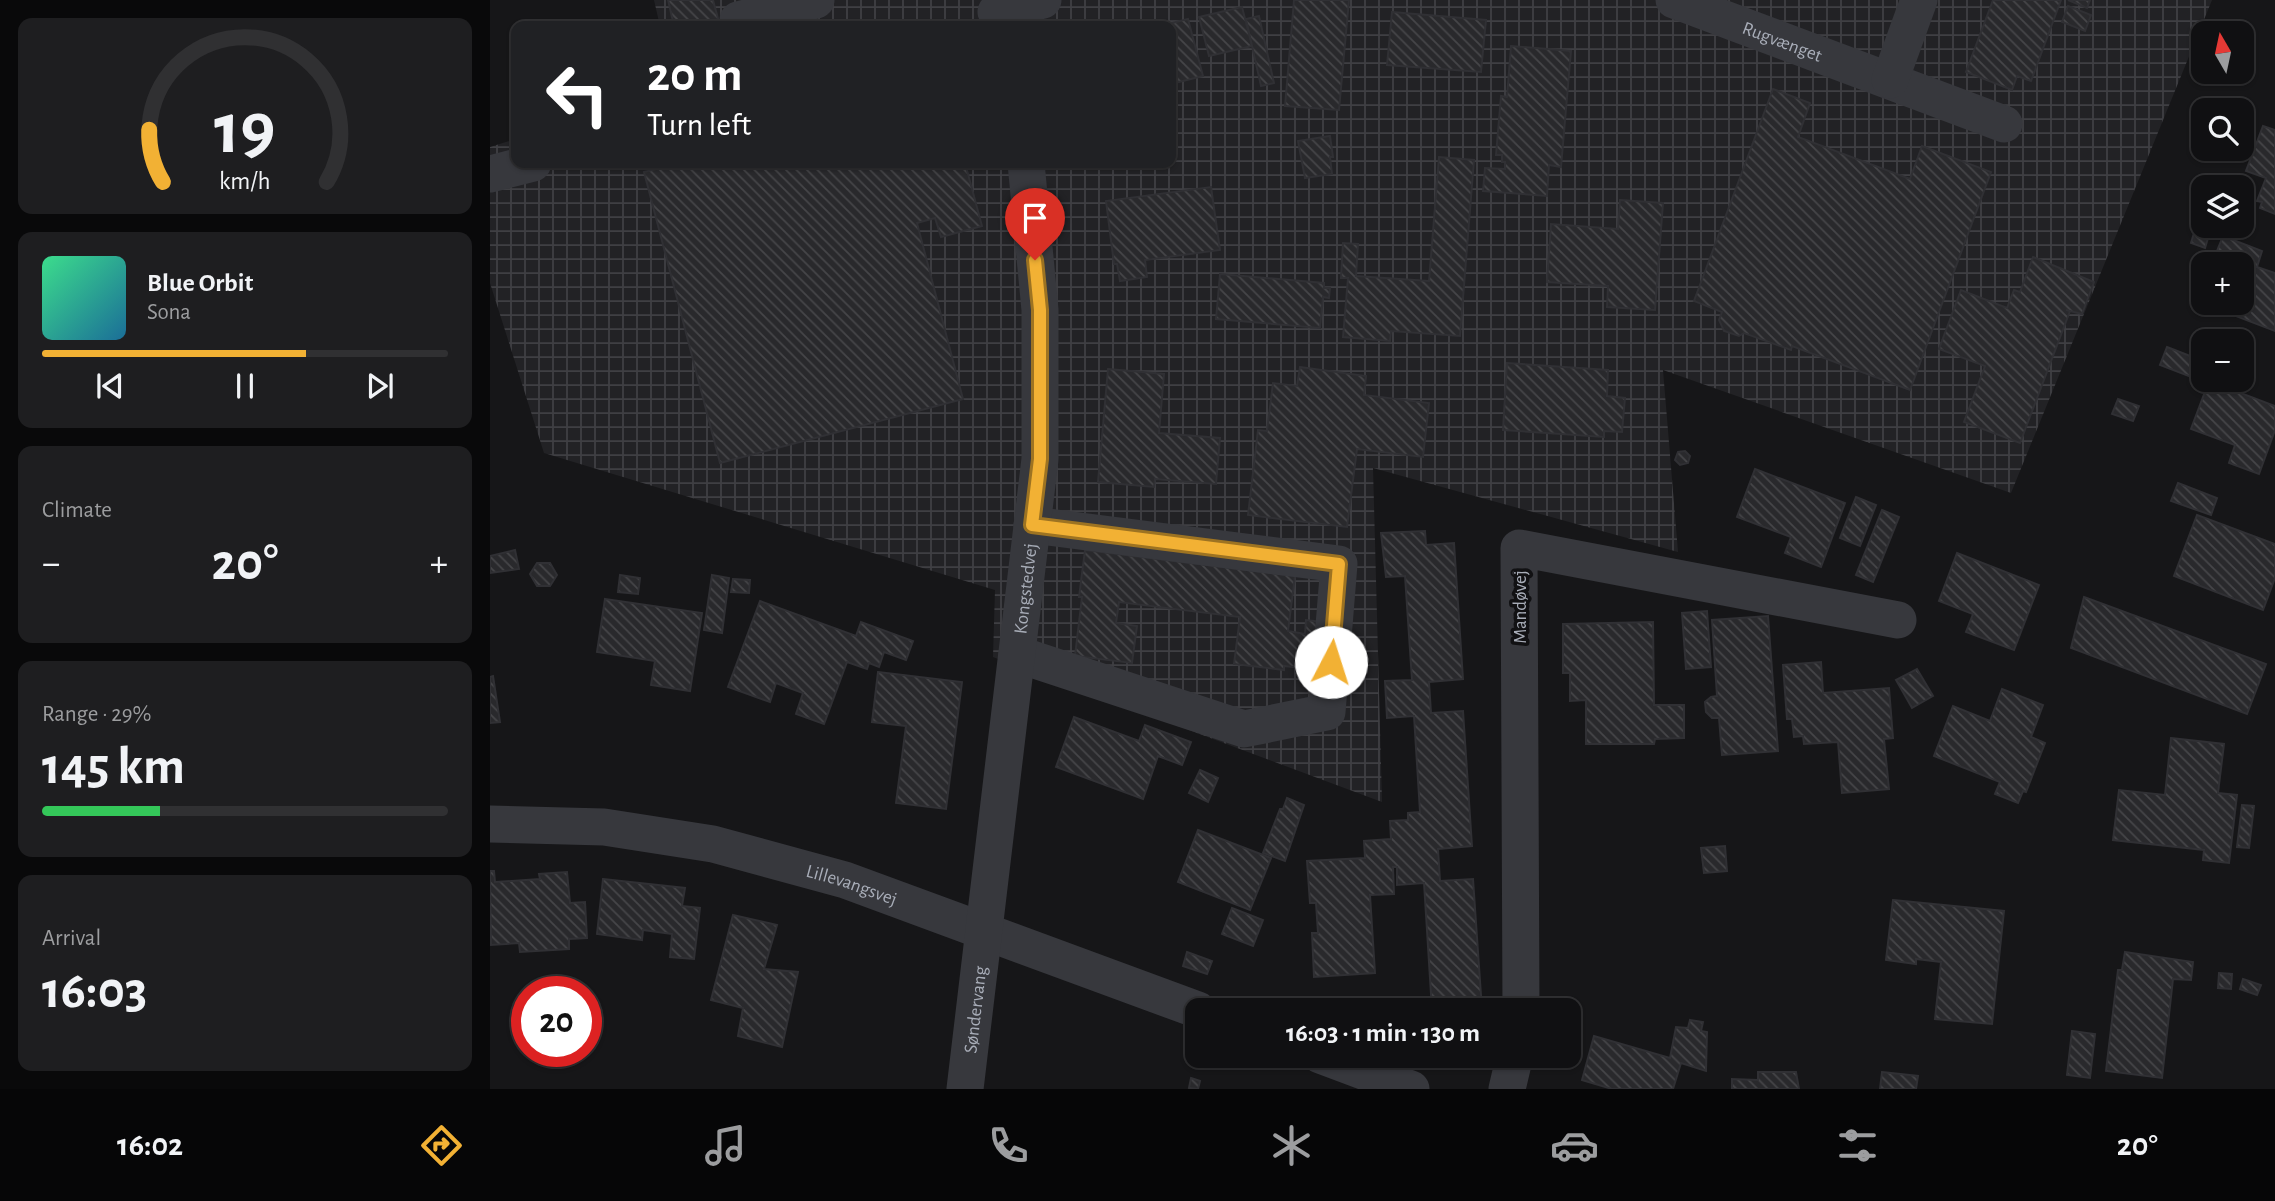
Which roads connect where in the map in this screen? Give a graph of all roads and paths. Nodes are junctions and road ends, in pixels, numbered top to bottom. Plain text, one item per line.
1 (816, 0) edge
2 (1043, 0) edge
3 (1674, 0) edge
4 (1919, 0) edge
5 (996, 13) edge
6 (738, 20) dead end
7 (1890, 80) junction
8 (2004, 124) dead end
9 (513, 168) edge
10 (1026, 168) edge
11 (490, 174) edge
12 (1032, 525) junction
13 (1898, 621) dead end
14 (1017, 654) junction
15 (490, 824) edge
16 (984, 931) junction
17 (1521, 998) edge
18 (1185, 1005) edge
19 (1355, 1068) edge
20 (1512, 1068) edge
21 (965, 1089) edge
22 (1411, 1089) edge
23 (1507, 1089) edge

1 - 6 street
2 - 5 street
3 - 7 street, Rugvænget
4 - 7 street
7 - 8 street, Rugvænget
9 - 11 street
10 - 12 street, Kongstedvej
12 - 14 street, Kongstedvej
12 - 14 street
13 - 17 street, Mandøvej
14 - 16 street, Kongstedvej
15 - 16 street, Lillevangsvej
16 - 18 street, Lillevangsvej
16 - 21 street, Søndervang
19 - 22 street
20 - 23 street

